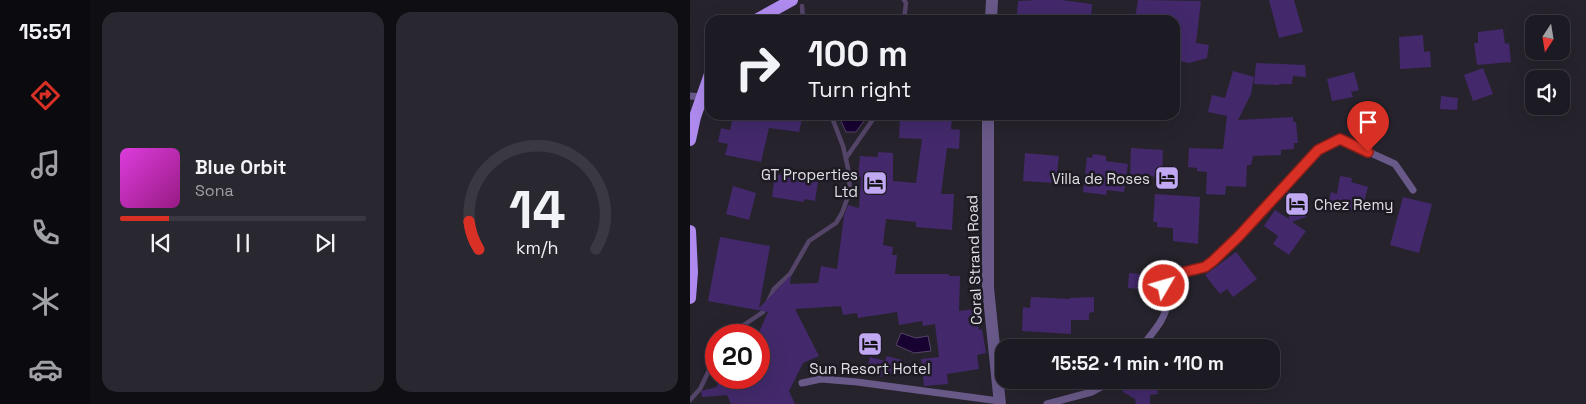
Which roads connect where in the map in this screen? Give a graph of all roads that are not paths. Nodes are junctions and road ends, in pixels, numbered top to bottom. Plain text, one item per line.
1 (792, 0) edge
2 (992, 0) edge
3 (765, 15) edge
4 (991, 15) edge
5 (705, 82) edge
6 (696, 97) edge
7 (988, 120) edge
8 (690, 140) edge
9 (1413, 190) dead end
10 (690, 231) edge
11 (690, 298) edge
12 (1147, 339) edge
13 (802, 383) dead end
14 (1098, 389) edge
15 (999, 403) edge
16 (1047, 404) edge

1 - 3 main road
2 - 4 street
5 - 6 main road
6 - 8 main road
7 - 15 street, Coral Strand Road
9 - 12 lane
10 - 11 main road
13 - 15 lane
14 - 16 lane

